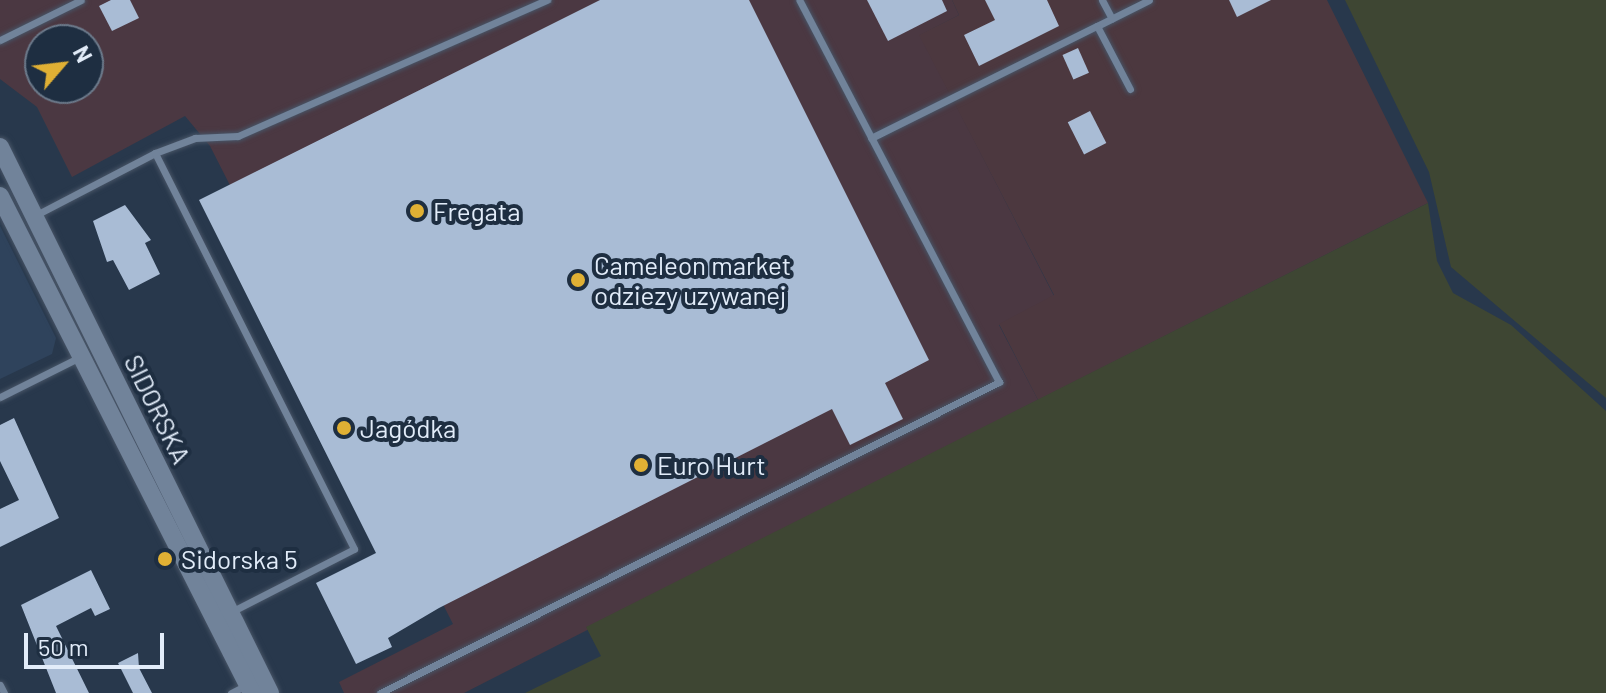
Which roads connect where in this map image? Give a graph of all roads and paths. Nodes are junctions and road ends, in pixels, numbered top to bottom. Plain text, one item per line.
1 (81, 0) edge
2 (547, 0) edge
3 (799, 0) edge
4 (1102, 0) edge
5 (1149, 0) edge
6 (1112, 19) junction
7 (1097, 26) junction
8 (0, 40) edge
9 (1130, 89) dead end
10 (871, 138) junction
11 (0, 147) edge
12 (155, 153) junction
13 (0, 196) edge
14 (34, 216) junction
15 (15, 226) junction
16 (98, 347) junction
17 (81, 356) junction
18 (0, 397) edge
19 (127, 403) junction
20 (114, 421) junction
21 (222, 617) junction
22 (0, 685) edge
23 (252, 688) edge
24 (4, 693) edge
25 (380, 693) edge

1 - 8 lane
2 - 12 lane
3 - 10 lane
4 - 6 lane
5 - 6 lane
6 - 7 lane
7 - 9 lane
7 - 10 lane
10 - 25 lane
11 - 14 street, SIDORSKA
12 - 14 lane
12 - 21 lane
13 - 15 street, SIDORSKA
14 - 15 street
14 - 16 street, SIDORSKA
15 - 17 street, SIDORSKA
16 - 17 street
16 - 19 street, SIDORSKA
17 - 18 lane
17 - 20 street, SIDORSKA
19 - 20 street
19 - 21 street, SIDORSKA
20 - 21 street, SIDORSKA
21 - 23 street, SIDORSKA
22 - 24 lane

